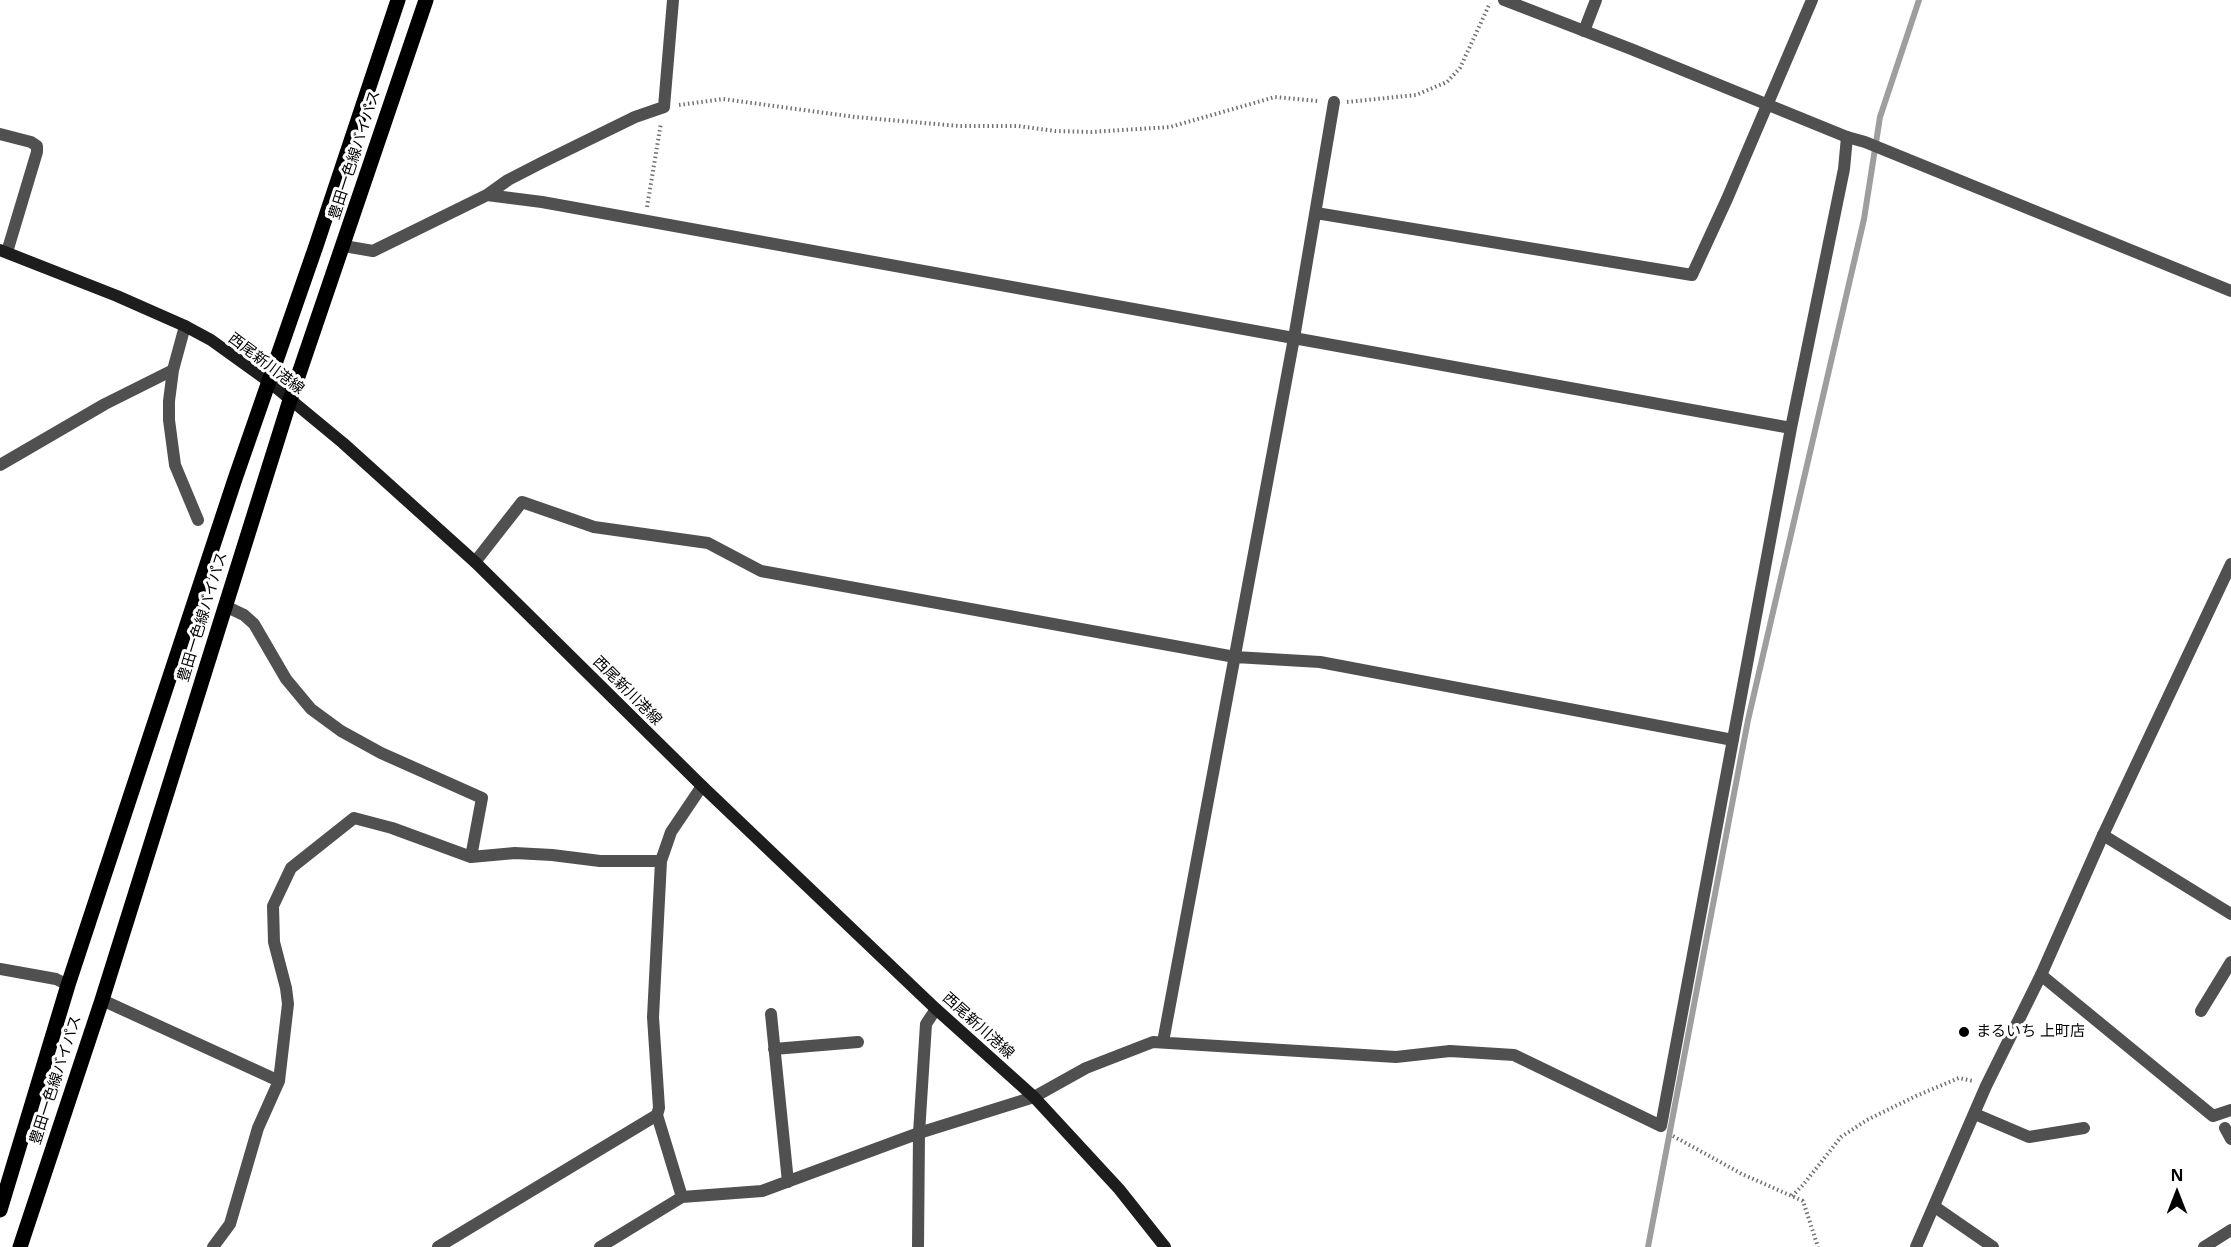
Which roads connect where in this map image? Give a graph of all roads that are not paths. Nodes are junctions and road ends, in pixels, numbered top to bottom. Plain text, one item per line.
1 (398, 0) edge
2 (426, 0) edge
3 (673, 0) edge
4 (1504, 0) edge
5 (1596, 0) edge
6 (1812, 0) edge
7 (1584, 31) junction
8 (1334, 102) road end
9 (1768, 105) junction
10 (0, 134) edge
11 (1847, 137) junction
12 (487, 195) junction
13 (1316, 213) junction
14 (344, 246) junction
15 (3, 251) edge
16 (2231, 291) edge
17 (184, 326) junction
18 (1294, 338) junction
19 (173, 370) junction
20 (268, 381) junction
21 (290, 400) junction
22 (1791, 428) junction
23 (0, 465) edge
24 (198, 520) dead end
25 (475, 562) junction
26 (2231, 564) edge
27 (225, 606) junction
28 (1235, 657) junction
29 (1733, 740) junction
30 (702, 786) junction
31 (2103, 835) junction
32 (471, 857) junction
33 (661, 861) junction
34 (2231, 914) edge
35 (2231, 962) edge
36 (0, 969) edge
37 (2041, 975) junction
38 (68, 985) junction
39 (102, 1000) junction
40 (936, 1009) junction
41 (2201, 1011) dead end
42 (771, 1014) dead end
43 (858, 1042) dead end
44 (1164, 1042) junction
45 (774, 1049) junction
46 (279, 1081) junction
47 (1034, 1097) junction
48 (2231, 1110) edge
49 (1975, 1114) junction
50 (657, 1115) junction
51 (2084, 1128) dead end
52 (919, 1134) junction
53 (788, 1182) junction
54 (682, 1197) junction
55 (1935, 1207) junction
56 (0, 1210) edge
57 (2231, 1230) edge
58 (20, 1247) edge
59 (213, 1247) edge
60 (438, 1247) edge
61 (600, 1247) edge
62 (918, 1247) edge
63 (1165, 1247) edge
64 (1916, 1247) edge
65 (1993, 1247) edge
66 (2204, 1247) edge

1 - 20 main road, 豊田一色線バイパス
2 - 14 main road, 豊田一色線バイパス
3 - 12 street
4 - 7 street
5 - 7 street
6 - 9 street
7 - 9 street
8 - 13 street
9 - 11 street
9 - 13 street
10 - 15 street
11 - 16 street
11 - 22 street
12 - 14 street
12 - 18 street
13 - 18 street
14 - 21 main road, 豊田一色線バイパス
15 - 17 main road, 西尾新川港線
17 - 19 street
17 - 20 main road, 西尾新川港線
18 - 22 street
18 - 28 street
19 - 23 street
19 - 24 street
20 - 21 main road, 西尾新川港線
20 - 38 main road, 豊田一色線バイパス
21 - 25 main road, 西尾新川港線
21 - 27 main road, 豊田一色線バイパス
22 - 29 street
25 - 28 street
25 - 30 main road, 西尾新川港線
26 - 31 street
27 - 32 street
27 - 39 main road, 豊田一色線バイパス
28 - 29 street
28 - 44 street
29 - 44 street
30 - 33 street
30 - 40 main road, 西尾新川港線
31 - 34 street
31 - 37 street
32 - 33 street
32 - 46 street
33 - 50 street
35 - 41 street
36 - 38 street
37 - 48 street
37 - 49 street
38 - 56 main road, 豊田一色線バイパス
39 - 46 street
39 - 58 main road, 豊田一色線バイパス
40 - 47 main road, 西尾新川港線
40 - 52 street
42 - 45 street
43 - 45 street
44 - 47 street
45 - 53 street
46 - 59 street
47 - 52 street
47 - 63 main road, 西尾新川港線
49 - 51 street
49 - 55 street
50 - 54 street
50 - 60 street
52 - 53 street
52 - 62 street
53 - 54 street
54 - 61 street
55 - 64 street
55 - 65 street
57 - 66 street

